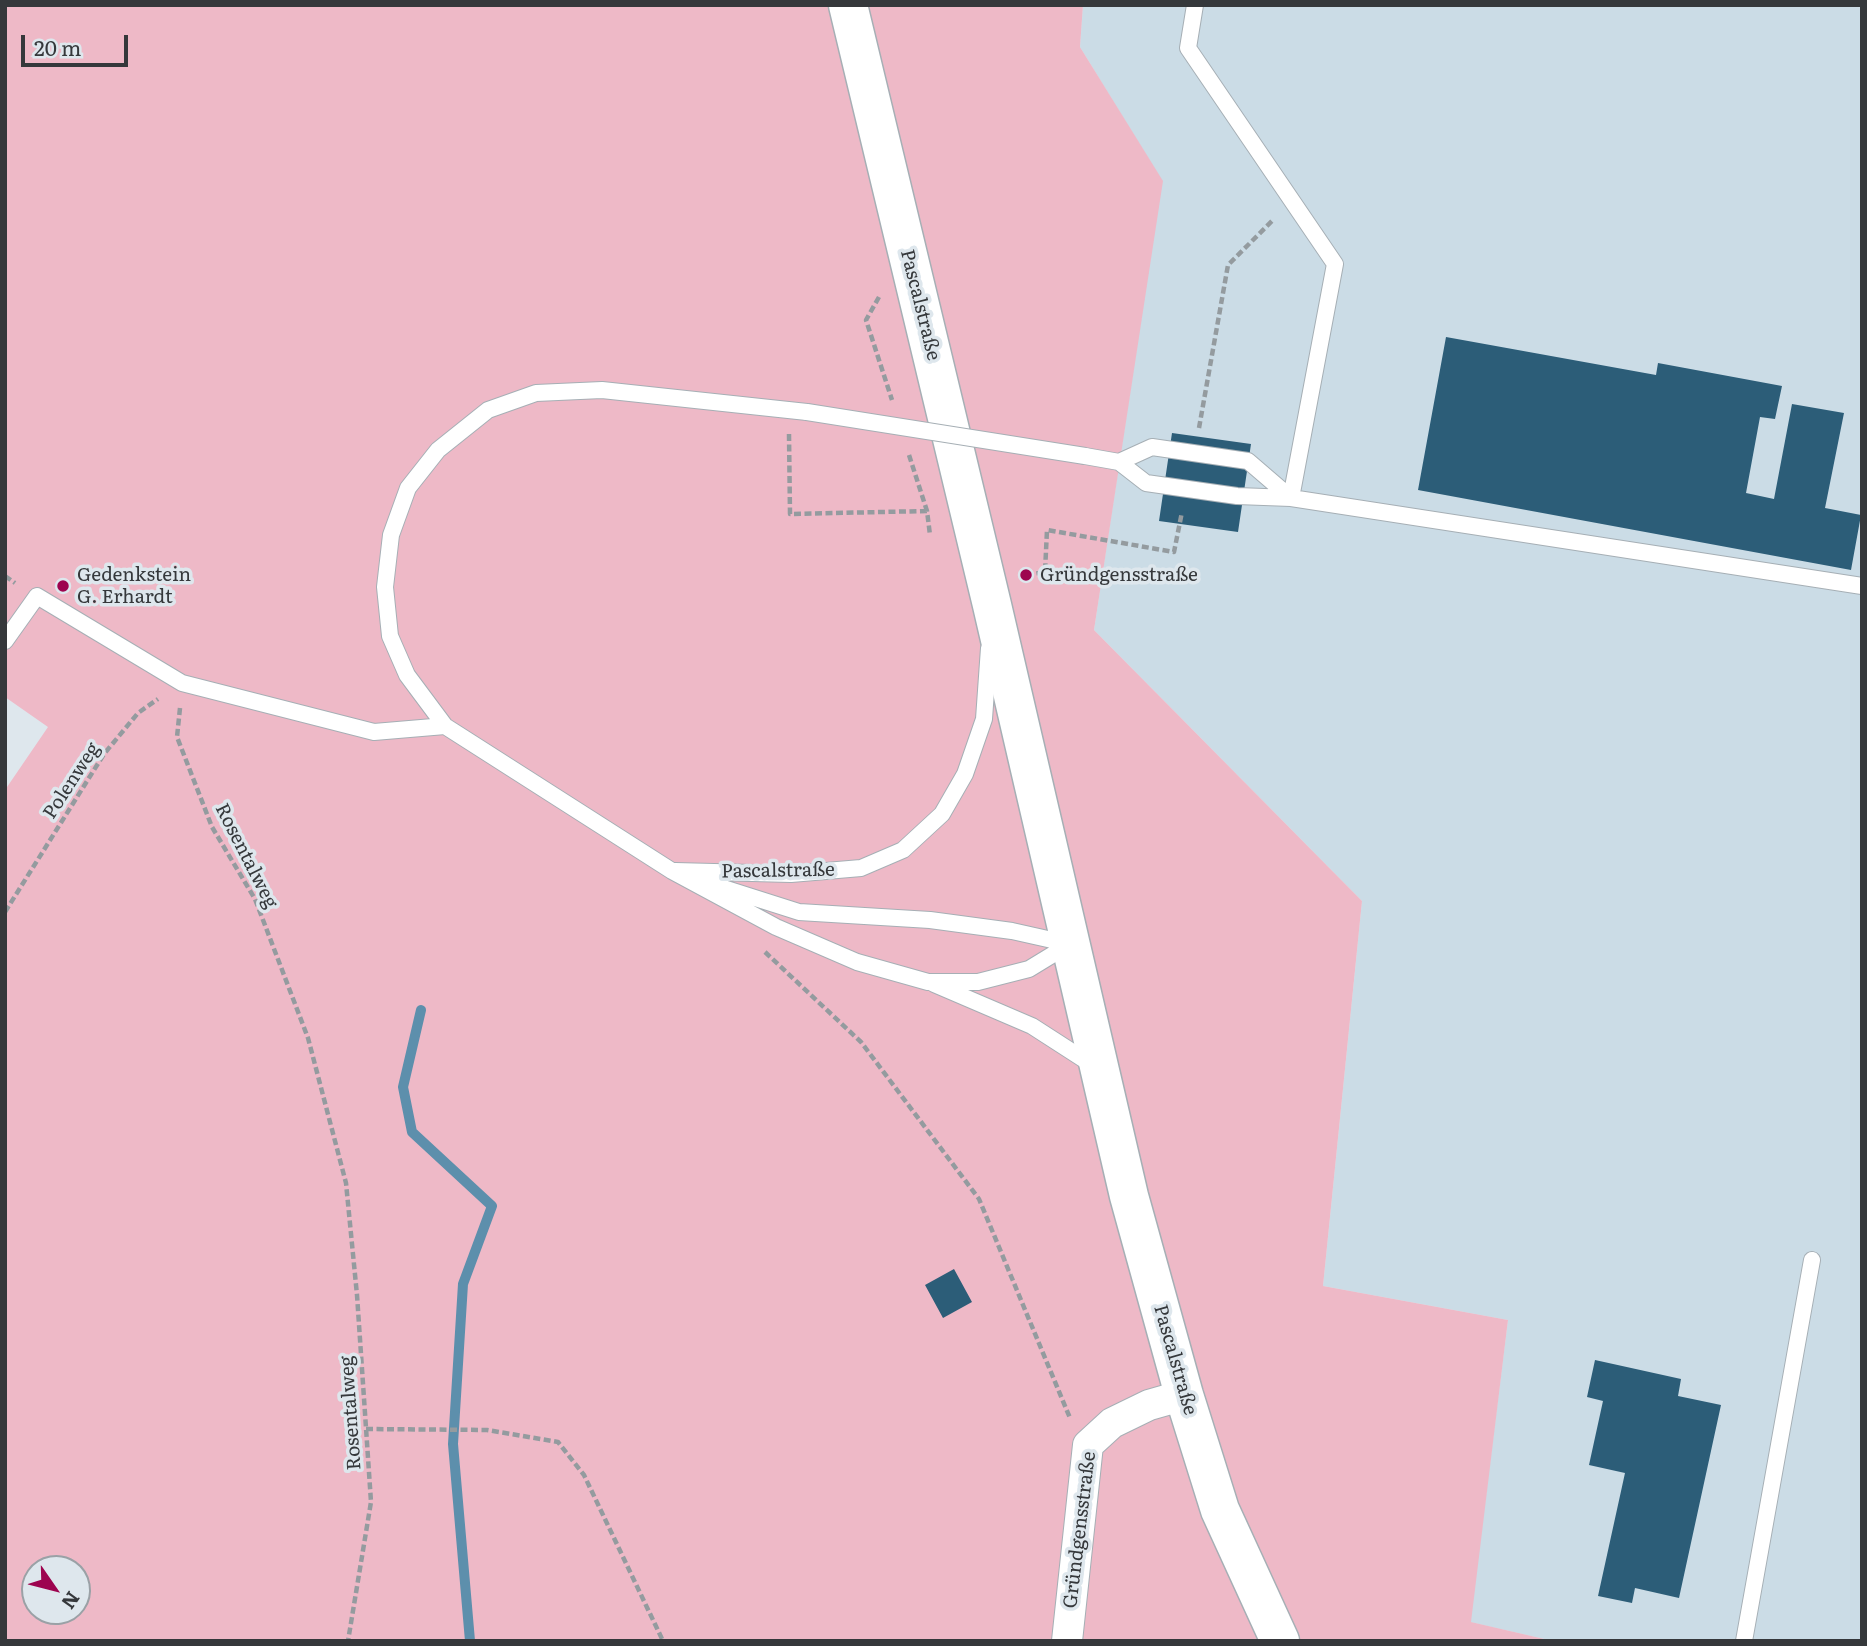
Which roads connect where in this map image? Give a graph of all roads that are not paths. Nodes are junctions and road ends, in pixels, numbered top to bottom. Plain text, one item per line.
1 (848, 5) edge
2 (1195, 5) edge
3 (1119, 462) junction
4 (1291, 498) junction
5 (1862, 586) edge
6 (992, 605) junction
7 (5, 641) edge
8 (445, 726) junction
9 (673, 871) junction
10 (1070, 944) junction
11 (929, 982) junction
12 (1099, 1070) junction
13 (1812, 1260) dead end
14 (1184, 1395) junction
15 (1067, 1641) edge
16 (1280, 1641) edge
17 (1744, 1641) edge

1 - 6 street, Pascalstraße
2 - 4 lane
3 - 4 lane
3 - 4 lane
3 - 8 lane, bridge
4 - 5 lane
6 - 9 lane, Pascalstraße
6 - 10 street, Pascalstraße
7 - 8 lane
8 - 9 lane, Pascalstraße
9 - 10 lane, Pascalstraße
9 - 11 lane, Pascalstraße
10 - 11 lane, Pascalstraße
10 - 12 street, Pascalstraße
11 - 12 lane, Pascalstraße
12 - 14 street, Pascalstraße
13 - 17 lane
14 - 15 street, Gründgensstraße
14 - 16 street, Pascalstraße

